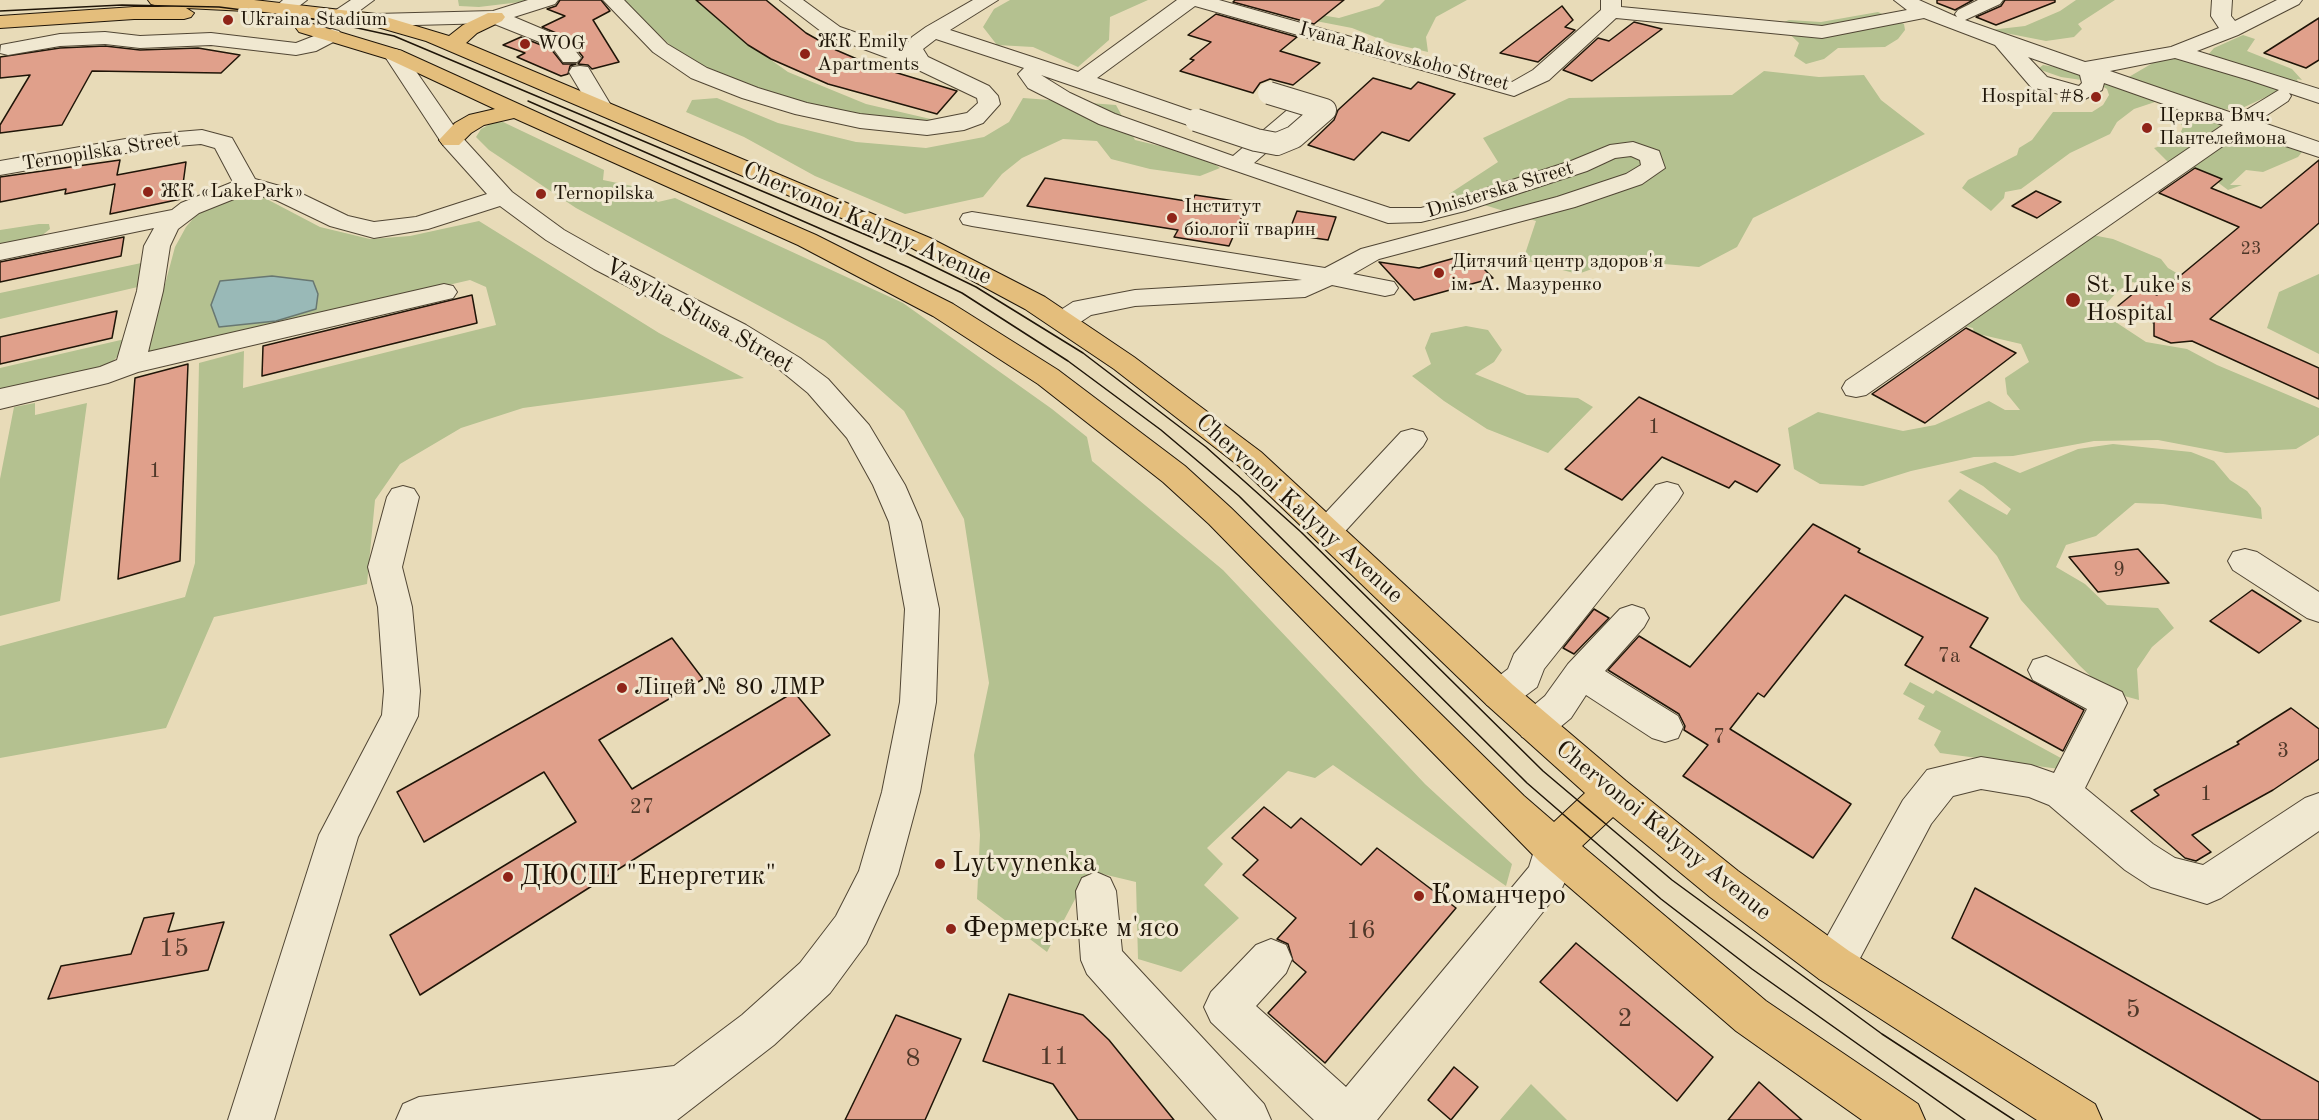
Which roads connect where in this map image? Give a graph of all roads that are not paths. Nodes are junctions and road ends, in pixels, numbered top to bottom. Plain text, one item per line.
1 (65, 0) edge
2 (158, 0) edge
3 (364, 0) edge
4 (450, 0) edge
5 (548, 0) edge
6 (613, 0) edge
7 (790, 0) edge
8 (988, 0) edge
9 (1190, 0) edge
10 (1197, 0) edge
11 (1904, 0) edge
12 (1993, 0) edge
13 (2222, 0) edge
14 (2292, 0) edge
15 (0, 4) edge
16 (1608, 4) edge
17 (290, 5) edge
18 (1926, 12) junction
19 (1965, 14) dead end
20 (495, 16) junction
21 (0, 22) edge
22 (336, 25) junction
23 (933, 31) junction
24 (2232, 31) junction
25 (440, 34) junction
26 (2002, 41) junction
27 (8, 49) dead end
28 (2176, 52) junction
29 (394, 54) junction
30 (920, 62) junction
31 (1040, 66) junction
32 (2088, 68) junction
33 (1081, 80) junction
34 (1269, 93) dead end
35 (2280, 96) dead end
36 (2319, 96) edge
37 (601, 107) junction
38 (517, 111) junction
39 (1300, 111) dead end
40 (2240, 122) junction
41 (640, 125) junction
42 (451, 140) junction
43 (599, 149) junction
44 (2319, 150) edge
45 (1236, 166) junction
46 (0, 168) edge
47 (247, 186) junction
48 (503, 197) junction
49 (178, 216) junction
50 (972, 219) dead end
51 (0, 252) edge
52 (1326, 276) junction
53 (1385, 288) dead end
54 (444, 292) dead end
55 (1063, 321) junction
56 (130, 365) junction
57 (1856, 388) dead end
58 (0, 399) edge
59 (1412, 439) dead end
60 (1667, 493) dead end
61 (403, 497) dead end
62 (1328, 530) junction
63 (2245, 561) dead end
64 (2319, 609) edge
65 (1632, 618) dead end
66 (2046, 670) dead end
67 (1581, 674) junction
68 (1500, 695) junction
69 (1534, 726) junction
70 (1665, 727) dead end
71 (1612, 793) junction
72 (2062, 793) junction
73 (2319, 810) edge
74 (1553, 848) junction
75 (1096, 891) dead end
76 (1271, 959) dead end
77 (1834, 965) junction
78 (680, 1104) edge
79 (251, 1120) edge
80 (419, 1120) edge
81 (640, 1120) edge
82 (1248, 1120) edge
83 (1348, 1120) edge
84 (1902, 1120) edge
85 (2079, 1120) edge

1 - 15 main road
2 - 17 main road
3 - 22 street
4 - 25 street
5 - 20 street
6 - 30 street
7 - 30 street
8 - 23 street
9 - 33 street
10 - 16 street, Ivana Rakovskoho Street
11 - 18 street
12 - 19 street
13 - 24 street
14 - 24 street
16 - 18 street
17 - 22 main road
18 - 26 street
20 - 25 street
20 - 25 main road
20 - 37 street
21 - 22 main road
22 - 25 main road
22 - 27 street
22 - 29 main road
23 - 30 street
23 - 31 street
24 - 28 street
25 - 37 main road, Chervonoi Kalyny Avenue
26 - 32 street
26 - 32 street
28 - 32 street
28 - 36 street
29 - 38 main road, Chervonoi Kalyny Avenue
29 - 42 street, Vasylia Stusa Street
31 - 33 street
31 - 45 street, Dnisterska Street
32 - 40 street
33 - 34 street, bridge
35 - 40 street
37 - 41 main road, Chervonoi Kalyny Avenue
38 - 42 main road
38 - 43 main road, Chervonoi Kalyny Avenue
39 - 45 street
40 - 44 street
40 - 57 street
41 - 43 main road
41 - 55 main road, Chervonoi Kalyny Avenue
42 - 48 street, Vasylia Stusa Street
43 - 74 main road, Chervonoi Kalyny Avenue
45 - 52 street, Dnisterska Street
46 - 47 street, Ternopilska Street
47 - 48 street
47 - 49 street
48 - 78 street, Vasylia Stusa Street
49 - 51 street
49 - 56 street
50 - 52 street
52 - 53 street
52 - 55 street
54 - 56 street
55 - 62 main road, Chervonoi Kalyny Avenue
56 - 58 street
59 - 62 street
60 - 68 street
61 - 79 street
62 - 68 main road, Chervonoi Kalyny Avenue
63 - 64 street
65 - 67 street
66 - 72 street
67 - 69 street
67 - 70 street
68 - 69 main road, Chervonoi Kalyny Avenue
69 - 71 main road, Chervonoi Kalyny Avenue
71 - 74 main road
71 - 77 main road, Chervonoi Kalyny Avenue
72 - 73 street
72 - 77 street
74 - 83 street
74 - 84 main road, Chervonoi Kalyny Avenue
75 - 82 street
76 - 83 street
77 - 85 main road, Chervonoi Kalyny Avenue
78 - 80 street
78 - 81 street, Vasylia Stusa Street

